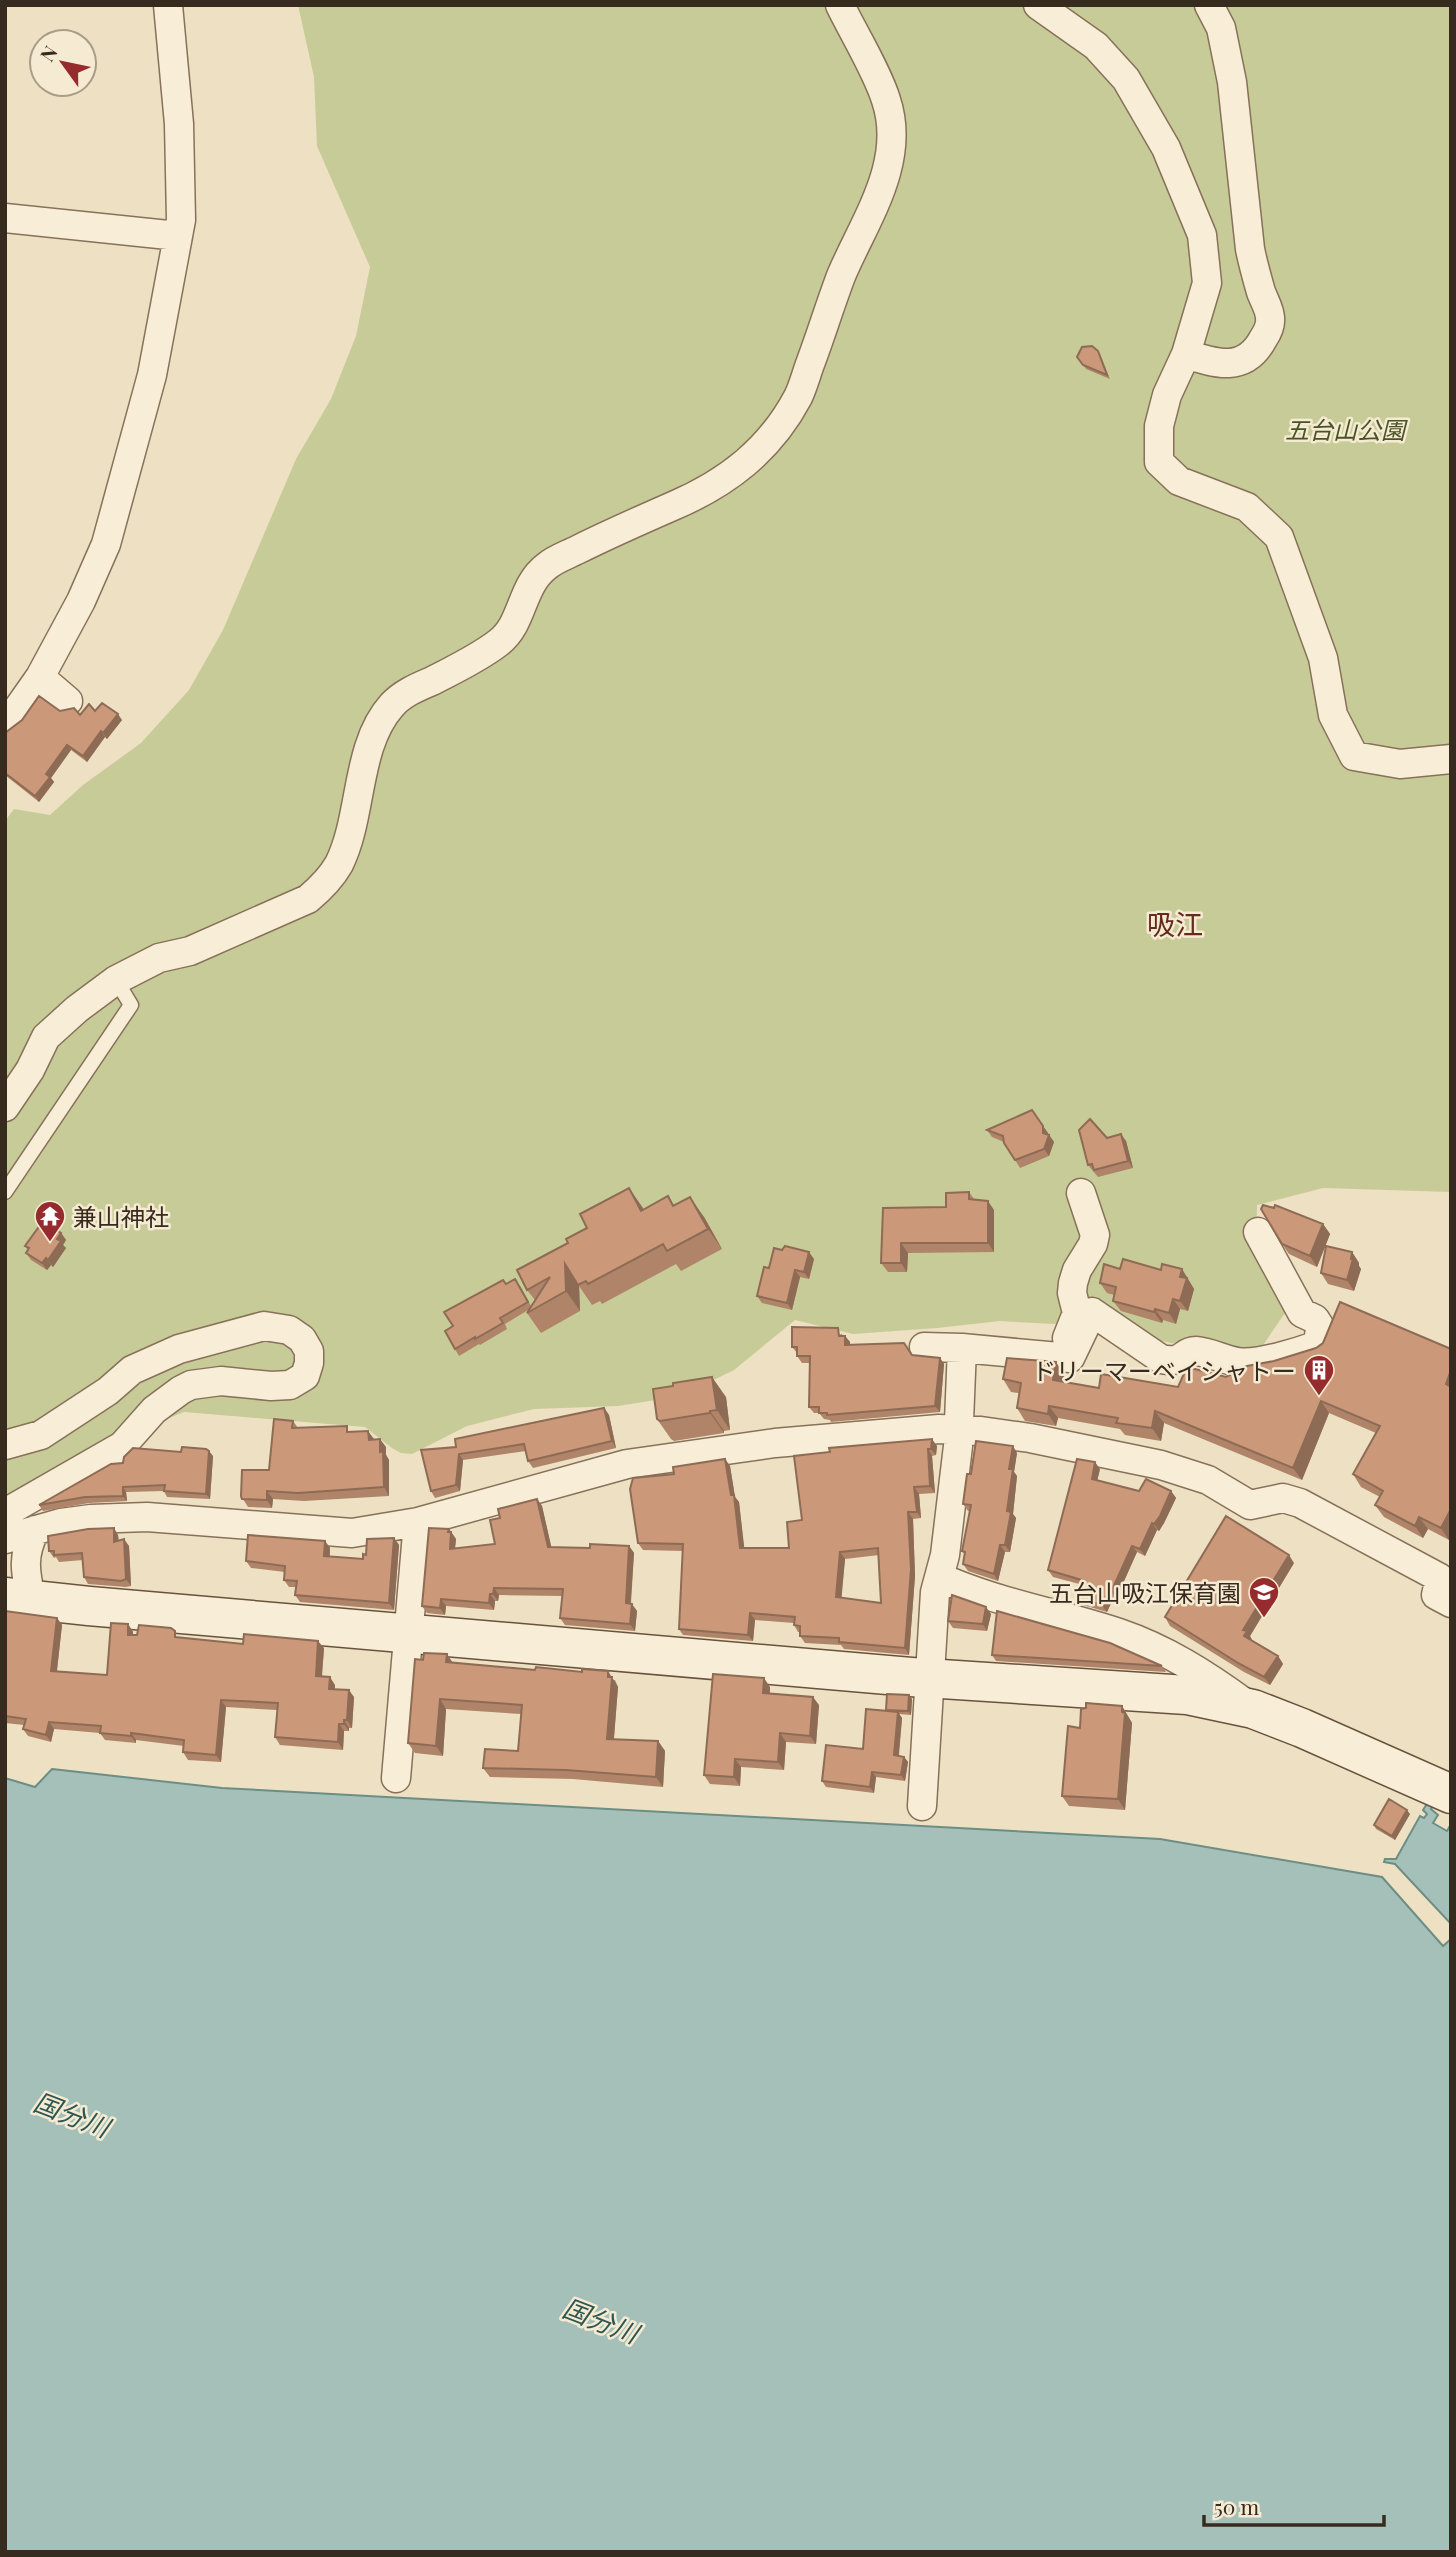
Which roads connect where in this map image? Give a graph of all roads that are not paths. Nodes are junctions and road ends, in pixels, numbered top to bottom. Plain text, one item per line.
1 (168, 5) edge
2 (840, 5) edge
3 (1038, 5) edge
4 (1209, 5) edge
5 (5, 218) edge
6 (178, 236) junction
7 (1186, 354) junction
8 (40, 677) junction
9 (68, 701) dead end
10 (5, 723) edge
11 (1451, 759) edge
12 (116, 980) junction
13 (5, 1107) edge
14 (5, 1192) edge
15 (1081, 1193) dead end
16 (1258, 1232) dead end
17 (924, 1348) dead end
18 (962, 1348) junction
19 (1060, 1357) junction
20 (959, 1429) junction
21 (5, 1445) edge
22 (5, 1513) edge
23 (418, 1522) junction
24 (35, 1530) junction
25 (5, 1539) edge
26 (939, 1577) junction
27 (1447, 1581) edge
28 (18, 1598) edge
29 (408, 1633) junction
30 (930, 1678) junction
31 (1253, 1709) junction
32 (396, 1778) dead end
33 (1451, 1794) edge
34 (922, 1806) dead end

1 - 6 street
2 - 12 street
3 - 7 street
4 - 7 street
5 - 6 street
6 - 8 street
7 - 11 street
8 - 9 street
8 - 10 street
12 - 13 street
12 - 14 lane
15 - 19 street
16 - 19 street
17 - 18 street
18 - 19 street
18 - 20 street
20 - 23 street
20 - 26 street
20 - 27 street
21 - 22 street
23 - 24 street
23 - 29 street
24 - 25 street
24 - 28 street
26 - 30 street
26 - 31 street
28 - 29 street
29 - 30 street
29 - 32 street
30 - 31 street
30 - 34 street
31 - 33 street

